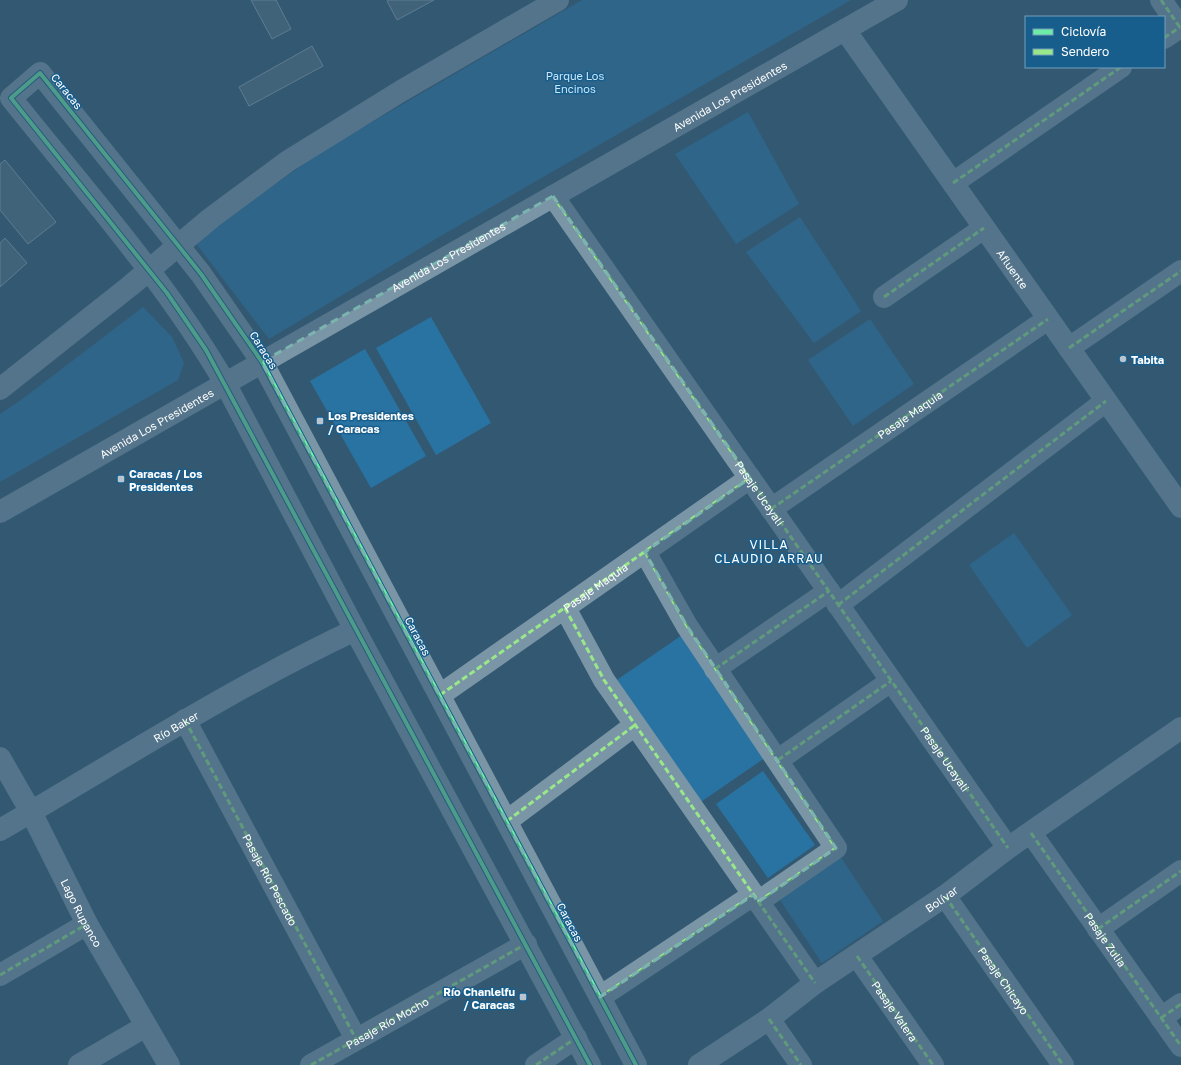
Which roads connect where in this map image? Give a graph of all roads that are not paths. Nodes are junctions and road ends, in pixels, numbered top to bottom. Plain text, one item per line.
1 (558, 0) edge
2 (897, 0) edge
3 (1161, 0) edge
4 (845, 30) junction
5 (1175, 31) edge
6 (1120, 68) edge
7 (953, 182) junction
8 (553, 196) junction
9 (984, 228) junction
10 (178, 246) junction
11 (148, 269) junction
12 (1181, 271) edge
13 (884, 297) dead end
14 (1048, 319) junction
15 (1069, 348) junction
16 (262, 362) junction
17 (225, 383) junction
18 (0, 389) edge
19 (1106, 401) junction
20 (750, 478) junction
21 (1181, 507) edge
22 (771, 509) junction
23 (0, 512) edge
24 (645, 552) junction
25 (833, 598) junction
26 (565, 608) junction
27 (356, 630) junction
28 (715, 669) junction
29 (891, 681) junction
30 (440, 695) junction
31 (185, 720) junction
32 (635, 725) junction
33 (1181, 728) edge
34 (0, 758) edge
35 (778, 760) junction
36 (31, 812) junction
37 (506, 821) junction
38 (0, 830) edge
39 (1031, 833) junction
40 (1008, 848) junction
41 (1181, 871) edge
42 (944, 896) junction
43 (755, 898) junction
44 (87, 924) junction
45 (1098, 929) junction
46 (526, 944) junction
47 (857, 956) junction
48 (0, 975) edge
49 (815, 983) junction
50 (600, 997) junction
51 (1181, 1004) edge
52 (1161, 1018) junction
53 (769, 1019) junction
54 (146, 1026) junction
55 (576, 1038) junction
56 (356, 1039) junction
57 (1181, 1046) edge
58 (79, 1065) edge
59 (169, 1065) edge
60 (311, 1065) edge
61 (536, 1065) edge
62 (590, 1065) edge
63 (636, 1065) edge
64 (699, 1065) edge
65 (801, 1065) edge
66 (933, 1065) edge
67 (1063, 1065) edge

1 - 10 street
2 - 4 street, Avenida Los Presidentes
3 - 5 street
4 - 7 street, Afluente
4 - 8 street, Avenida Los Presidentes
6 - 7 street
7 - 9 street, Afluente
8 - 16 street, Avenida Los Presidentes
8 - 20 street, Pasaje Ucayali
9 - 13 street
9 - 14 street, Afluente
10 - 11 street
10 - 11 street, Caracas
10 - 16 street, Caracas
11 - 17 street, Caracas
11 - 18 street
12 - 15 street
14 - 15 street, Afluente
14 - 22 street, Pasaje Maquia
15 - 19 street, Afluente
16 - 17 street, Avenida Los Presidentes
16 - 30 street, Caracas
17 - 23 street, Avenida Los Presidentes
17 - 27 street, Caracas
19 - 21 street, Afluente
19 - 25 street
20 - 22 street, Pasaje Ucayali
20 - 24 street, Pasaje Maquia
22 - 25 street, Pasaje Ucayali
24 - 26 street, Pasaje Maquia
24 - 28 street
25 - 28 street
25 - 29 street, Pasaje Ucayali
26 - 30 street, Pasaje Maquia
26 - 32 street
27 - 31 street, Río Baker
27 - 46 street, Caracas
28 - 35 street
29 - 35 street
29 - 40 street, Pasaje Ucayali
30 - 37 street, Caracas
31 - 36 street, Río Baker
31 - 56 street, Pasaje Río Pescado
32 - 37 street
32 - 43 street
33 - 39 street, Bolívar
34 - 36 street, Lago Rupanco
35 - 43 street
36 - 38 street, Río Baker
36 - 44 street, Lago Rupanco
37 - 50 street, Caracas
39 - 40 street, Bolívar
39 - 45 street, Pasaje Zulia
40 - 42 street, Bolívar
41 - 45 street
42 - 47 street, Bolívar
42 - 67 street, Pasaje Chicayo
43 - 49 street
43 - 50 street
44 - 48 street
44 - 54 street, Lago Rupanco
45 - 52 street, Pasaje Zulia
46 - 55 street, Caracas
46 - 56 street, Pasaje Río Mocho
47 - 49 street, Bolívar
47 - 66 street, Pasaje Valera
49 - 53 street, Bolívar
50 - 63 street, Caracas
51 - 52 street
52 - 57 street, Pasaje Zulia
53 - 64 street, Bolívar
53 - 65 street
54 - 58 street
54 - 59 street, Lago Rupanco
55 - 61 street
55 - 62 street, Caracas
56 - 60 street, Pasaje Río Mocho

